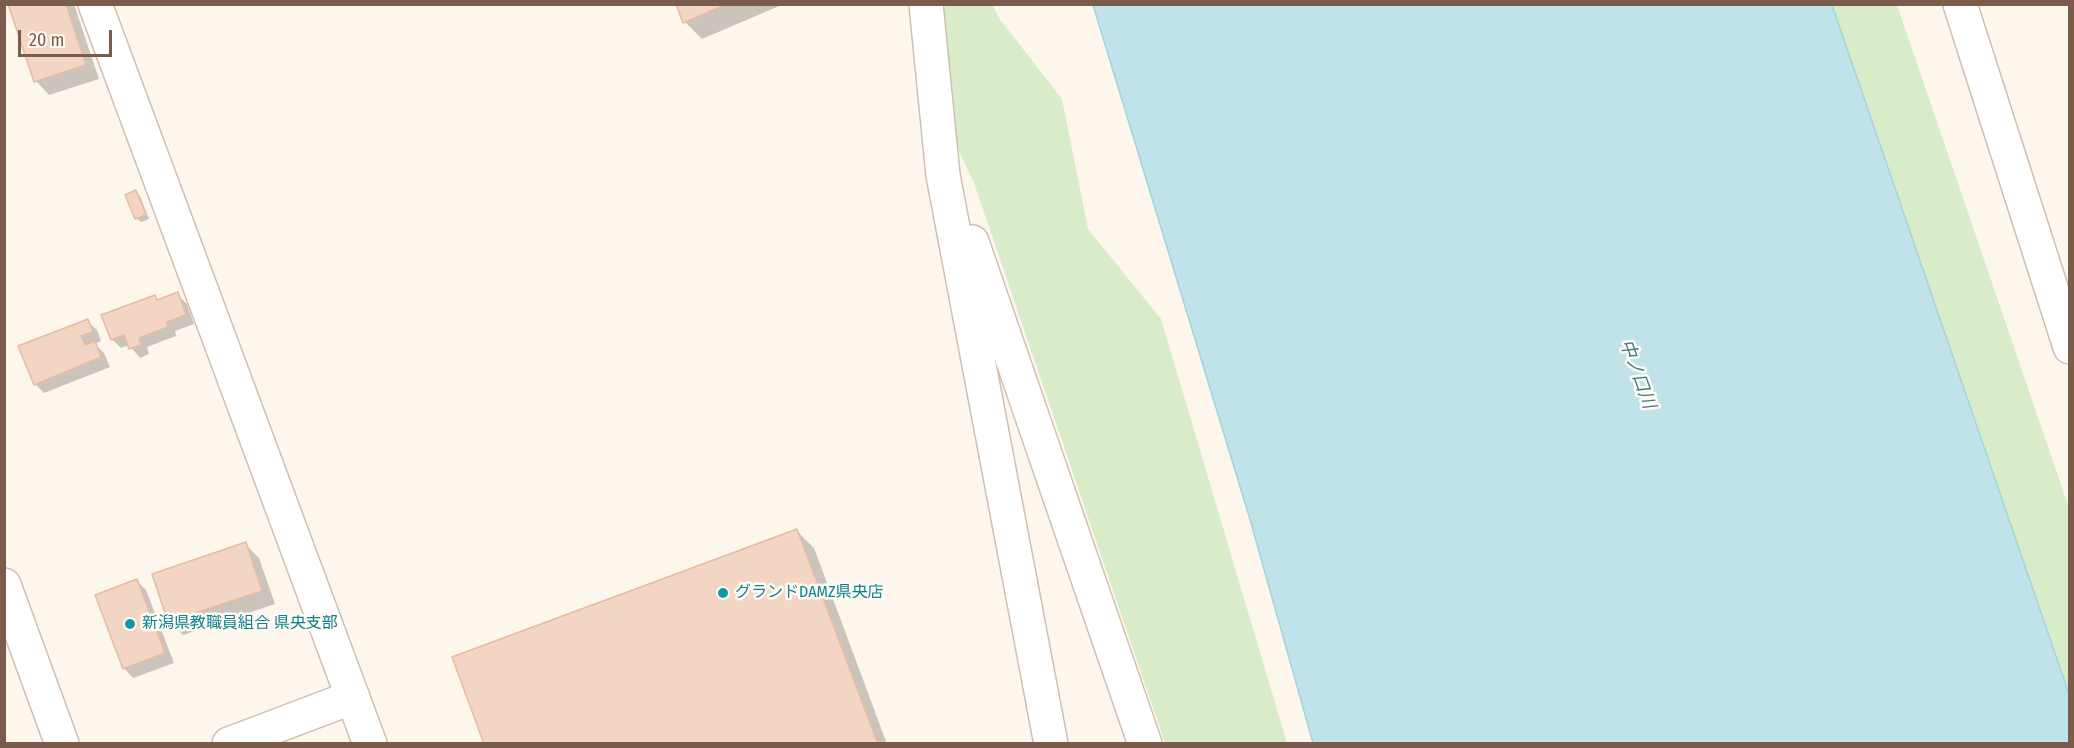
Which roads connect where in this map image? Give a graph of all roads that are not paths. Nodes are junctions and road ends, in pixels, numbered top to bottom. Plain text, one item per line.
1 (95, 4) edge
2 (926, 4) edge
3 (1960, 4) edge
4 (940, 147) junction
5 (2070, 346) edge
6 (4, 585) edge
7 (353, 697) junction
8 (62, 744) edge
9 (229, 744) edge
10 (370, 744) edge
11 (1051, 744) edge
12 (1145, 744) edge

1 - 7 street
2 - 4 street
3 - 5 street
4 - 11 street
4 - 12 street
6 - 8 street
7 - 9 street
7 - 10 street

